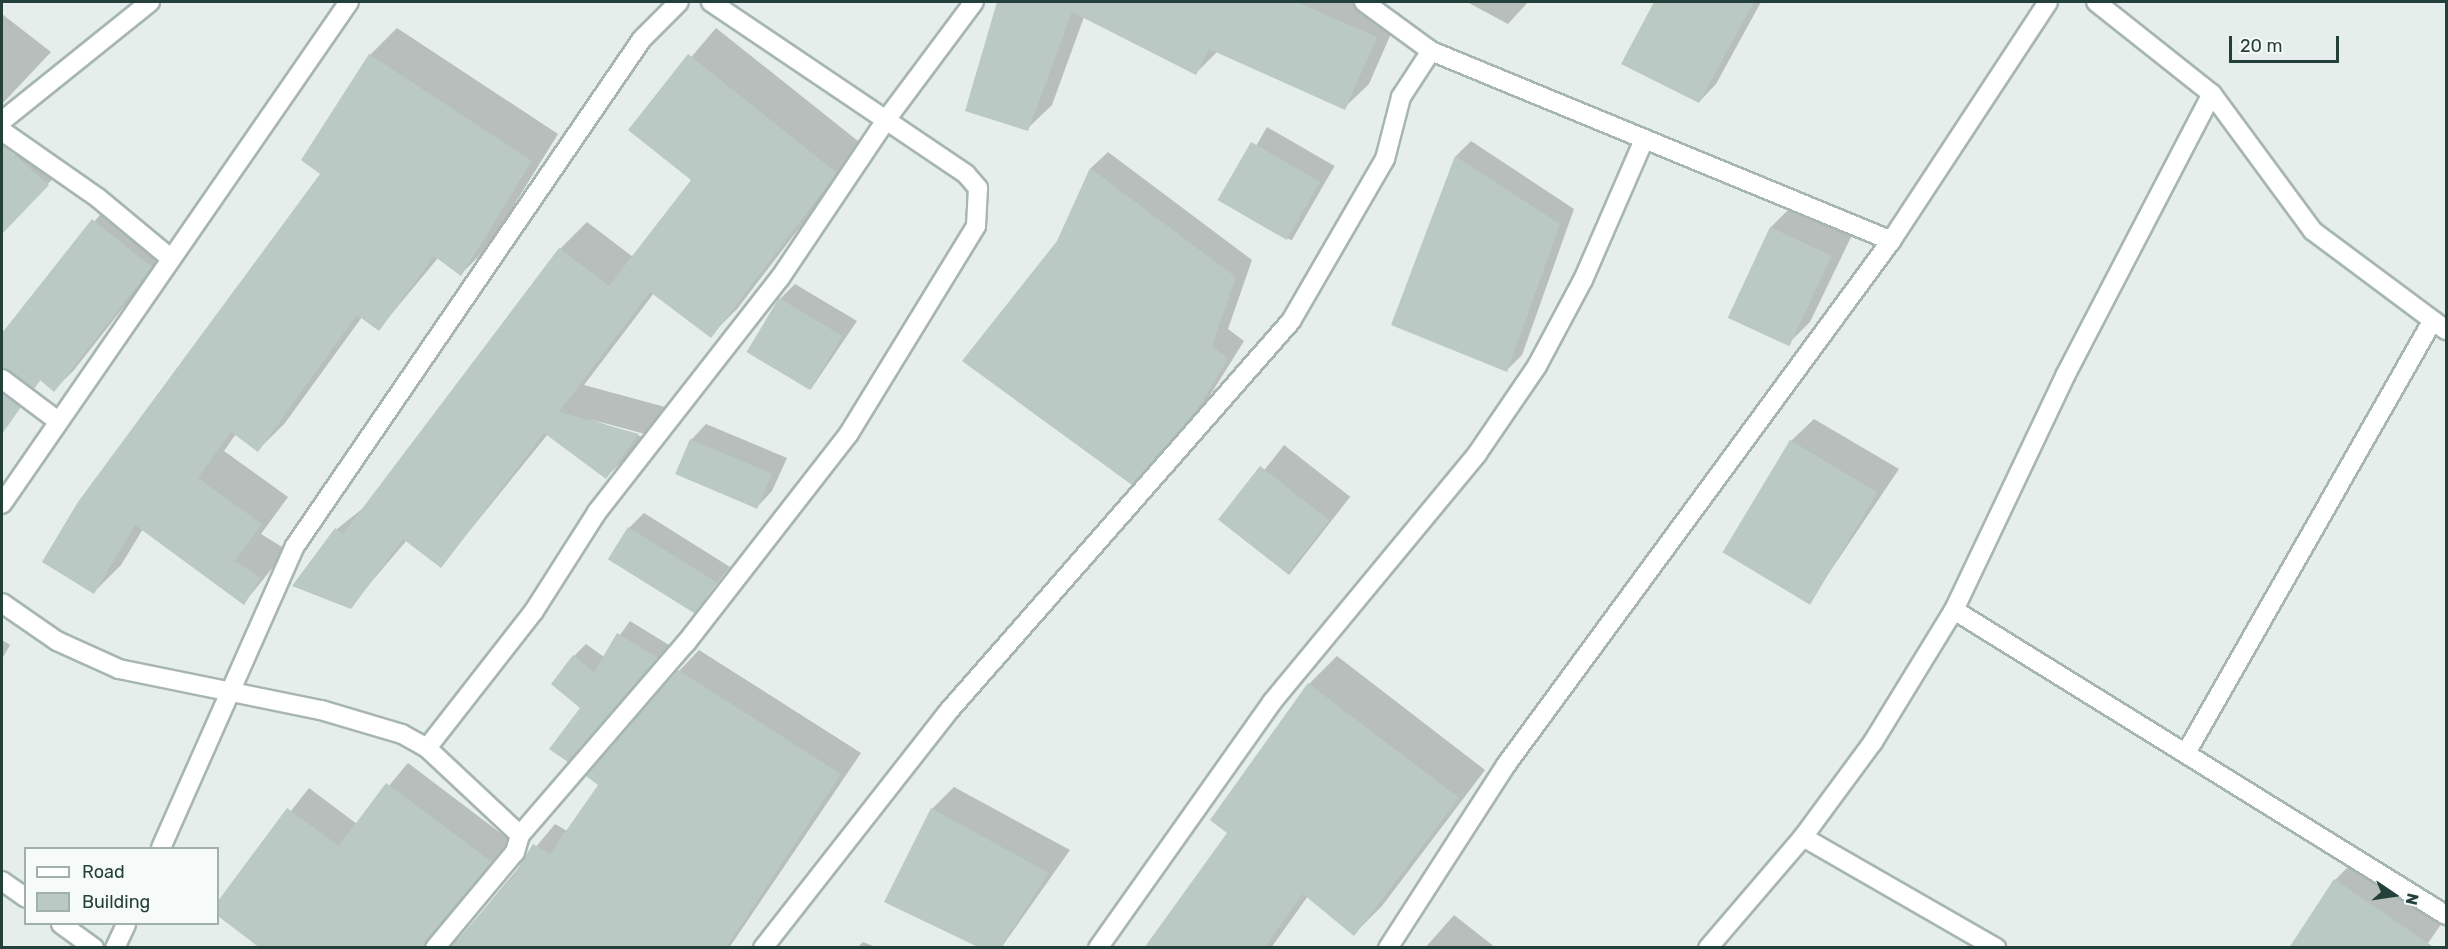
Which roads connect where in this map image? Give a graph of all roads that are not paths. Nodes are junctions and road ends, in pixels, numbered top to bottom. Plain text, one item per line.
1 (349, 2) edge
2 (679, 2) edge
3 (711, 2) edge
4 (975, 2) edge
5 (1364, 2) edge
6 (2048, 2) edge
7 (2096, 2) edge
8 (145, 3) edge
9 (1431, 51) junction
10 (2212, 94) junction
11 (886, 120) junction
12 (2, 121) edge
13 (2, 132) edge
14 (1644, 140) junction
15 (1891, 242) junction
16 (169, 257) junction
17 (2440, 325) edge
18 (2, 379) edge
19 (58, 421) junction
20 (2, 504) edge
21 (2, 603) edge
22 (1954, 610) junction
23 (233, 694) junction
24 (427, 748) junction
25 (2186, 753) junction
26 (520, 835) junction
27 (1803, 837) junction
28 (162, 847) edge
29 (2, 881) edge
30 (24, 897) edge
31 (2446, 915) edge
32 (62, 925) edge
33 (126, 925) edge
34 (94, 948) edge
35 (115, 948) edge
36 (435, 948) edge
37 (763, 948) edge
38 (1098, 948) edge
39 (1388, 948) edge
40 (1708, 948) edge
41 (1996, 948) edge

1 - 16 street
2 - 23 street
3 - 11 street
4 - 11 street
5 - 9 street
6 - 15 street
7 - 10 street
8 - 12 street
9 - 14 street
9 - 37 street
10 - 17 street
10 - 22 street
11 - 24 street
11 - 26 street
13 - 16 street
14 - 15 street
14 - 38 street
15 - 39 street
16 - 19 street
17 - 25 street
18 - 19 street
19 - 20 street
21 - 23 street
22 - 25 street
22 - 27 street
23 - 24 street
23 - 28 street
24 - 26 street
25 - 31 street
26 - 36 street
27 - 40 street
27 - 41 street
29 - 30 street
32 - 34 street
33 - 35 street

